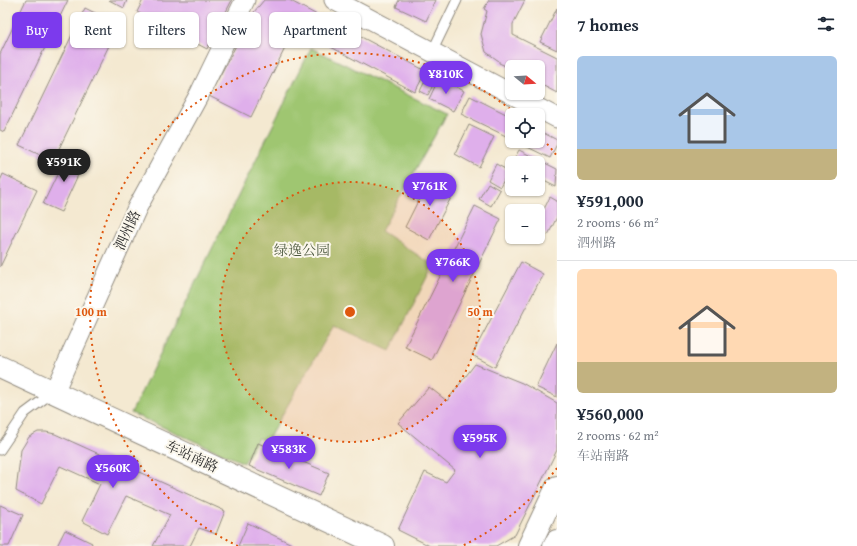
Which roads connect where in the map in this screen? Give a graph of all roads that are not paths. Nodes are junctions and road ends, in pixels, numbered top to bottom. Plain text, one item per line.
1 (245, 0) edge
2 (334, 0) edge
3 (457, 0) edge
4 (432, 52) junction
5 (557, 118) edge
6 (0, 367) edge
7 (54, 392) junction
8 (0, 450) edge
9 (557, 488) edge
10 (557, 540) edge
11 (383, 546) edge
12 (529, 546) edge
13 (554, 546) edge

1 - 7 street, 泗州路
2 - 4 street
3 - 4 lane
4 - 5 street
6 - 7 street, 车站南路
7 - 8 lane, 泗州路
7 - 11 street, 车站南路
9 - 12 street
10 - 13 street

